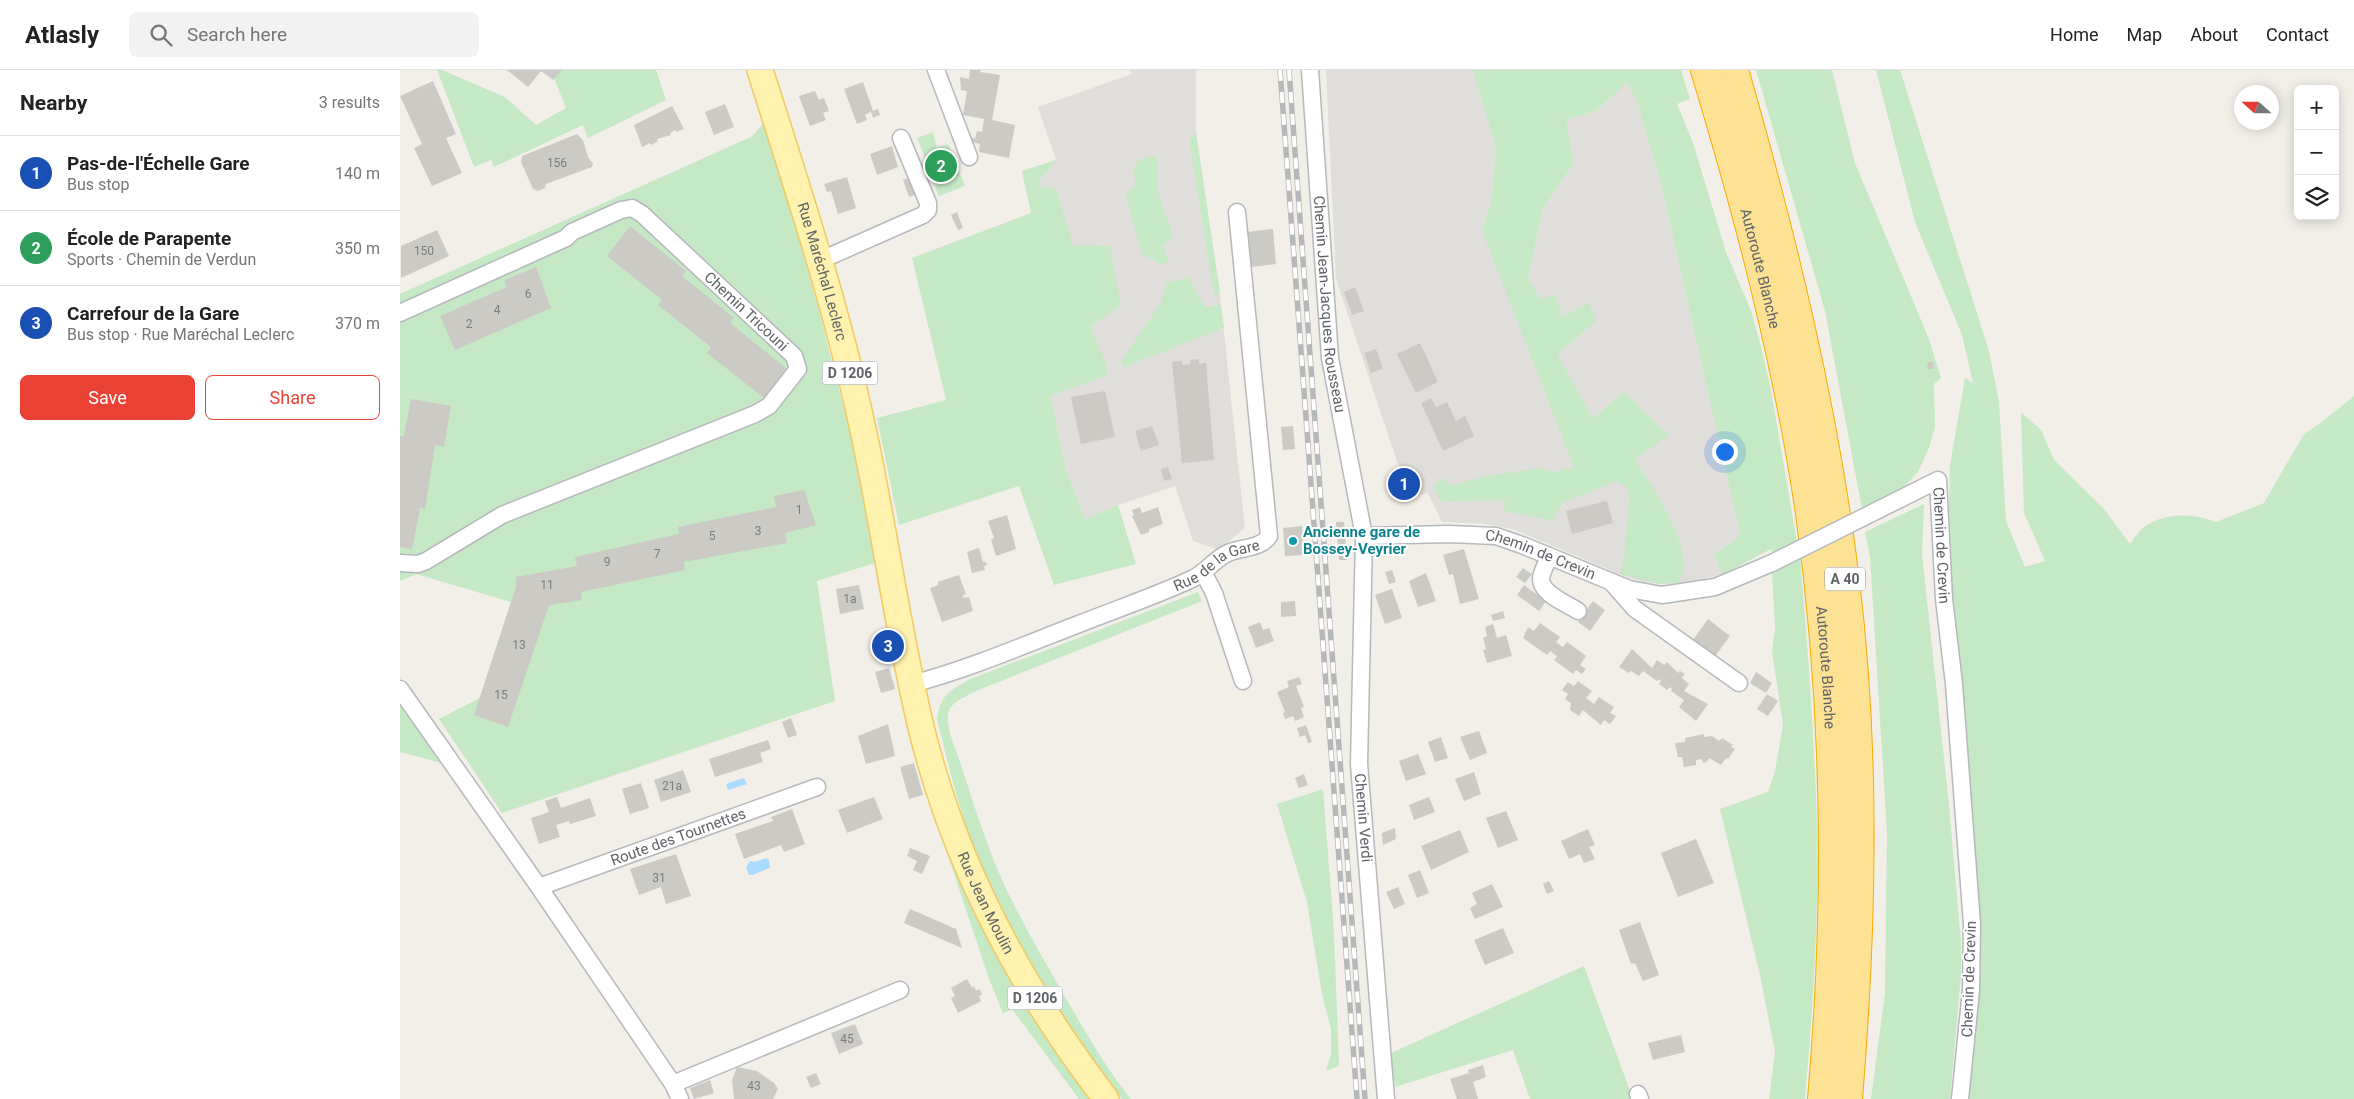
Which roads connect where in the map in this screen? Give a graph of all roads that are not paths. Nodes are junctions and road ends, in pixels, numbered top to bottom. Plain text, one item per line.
1 (760, 70) edge
2 (936, 70) edge
3 (1310, 70) edge
4 (1705, 70) edge
5 (1734, 70) edge
6 (901, 138) dead end
7 (969, 156) dead end
8 (1237, 212) dead end
9 (819, 261) junction
10 (400, 313) edge
11 (1364, 536) junction
12 (1549, 556) junction
13 (400, 563) edge
14 (1203, 572) junction
15 (1611, 582) junction
16 (1578, 611) dead end
17 (1243, 681) dead end
18 (1739, 683) dead end
19 (912, 684) junction
20 (400, 689) edge
21 (817, 787) dead end
22 (539, 886) junction
23 (900, 990) dead end
24 (676, 1092) edge
25 (1106, 1099) edge
26 (1386, 1099) edge
27 (1822, 1099) edge
28 (1848, 1099) edge
29 (1960, 1099) edge

1 - 9 main road, Rue Maréchal Leclerc / D 1206
2 - 7 street
3 - 11 street, Chemin Jean-Jacques Rousseau
4 - 27 highway, Autoroute Blanche / A 40
5 - 28 highway, Autoroute Blanche / A 40
6 - 9 street
8 - 14 street, Rue de la Gare
9 - 19 main road, Rue Maréchal Leclerc / D 1206
10 - 13 street, Chemin Tricouni
11 - 12 street, Chemin de Crevin
11 - 26 street, Chemin Verdi
12 - 15 street, Chemin de Crevin
12 - 16 street
14 - 17 street
14 - 19 street, Rue de la Gare
15 - 18 street
15 - 29 street, Chemin de Crevin, bridge
19 - 25 main road, Rue Jean Moulin / D 1206
20 - 22 street
21 - 22 street, Route des Tournettes
22 - 24 street
23 - 24 street

